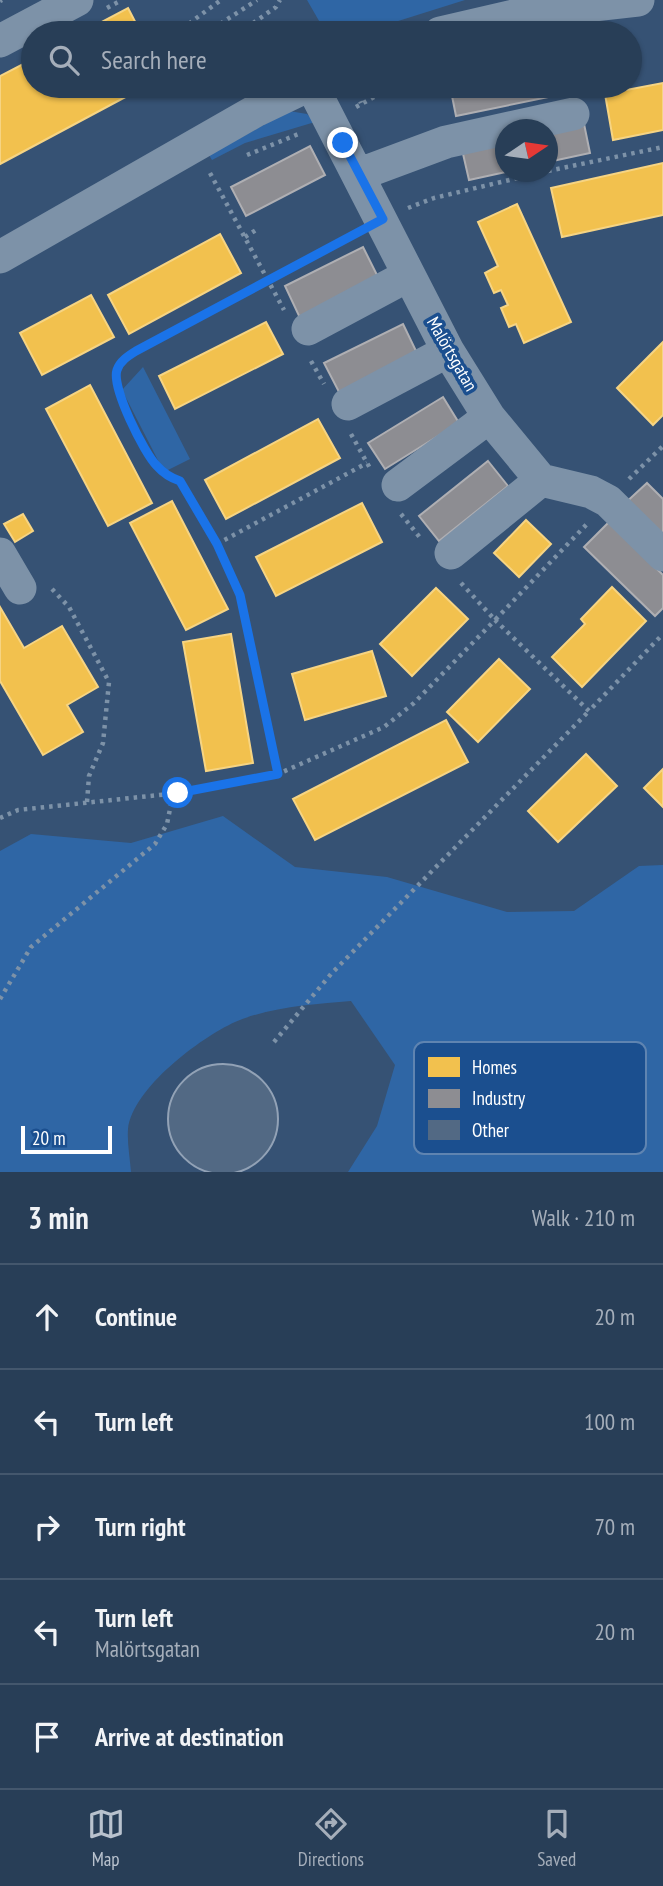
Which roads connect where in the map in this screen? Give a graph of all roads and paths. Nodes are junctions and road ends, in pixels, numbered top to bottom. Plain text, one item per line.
1 (76, 0) edge
2 (221, 0) edge
3 (257, 0) edge
4 (280, 0) edge
5 (638, 0) edge
6 (37, 21) edge
7 (192, 21) edge
8 (225, 21) edge
9 (256, 21) edge
10 (492, 21) edge
11 (21, 30) edge
12 (0, 41) edge
13 (282, 98) edge
14 (319, 98) edge
15 (359, 98) edge
16 (361, 103) dead end
17 (573, 114) dead end
18 (663, 147) edge
19 (558, 168) edge
20 (360, 174) junction
21 (500, 182) edge
22 (383, 219) junction
23 (256, 230) dead end
24 (244, 237) dead end
25 (0, 257) edge
26 (409, 275) junction
27 (307, 329) dead end
28 (448, 351) junction
29 (348, 404) dead end
30 (489, 417) junction
31 (663, 446) edge
32 (367, 463) dead end
33 (541, 480) junction
34 (398, 485) dead end
35 (608, 502) junction
36 (217, 544) junction
37 (451, 553) dead end
38 (663, 555) edge
39 (11, 572) edge
40 (495, 620) junction
41 (663, 634) edge
42 (589, 711) junction
43 (278, 774) junction
44 (173, 794) junction
45 (87, 802) junction
46 (0, 818) edge
47 (0, 999) edge
48 (274, 1042) dead end

1 - 6 street
2 - 7 path
3 - 8 path
4 - 9 path
5 - 10 street
11 - 12 street
13 - 25 street
14 - 20 street, Malörtsgatan
15 - 16 path
17 - 20 street
18 - 19 path
20 - 22 street, Malörtsgatan
21 - 22 path
22 - 26 street, Malörtsgatan
22 - 36 path
23 - 24 path
26 - 27 street
26 - 28 street, Malörtsgatan
28 - 29 street
28 - 30 street, Malörtsgatan
30 - 33 street, Malörtsgatan
30 - 34 street
31 - 35 path
32 - 36 path
33 - 35 street
33 - 37 street
35 - 38 street
35 - 40 path
36 - 43 path
39 - 45 path
40 - 42 path
40 - 43 path
41 - 42 path
42 - 48 path
43 - 44 path
44 - 45 path
44 - 47 path
45 - 46 path

